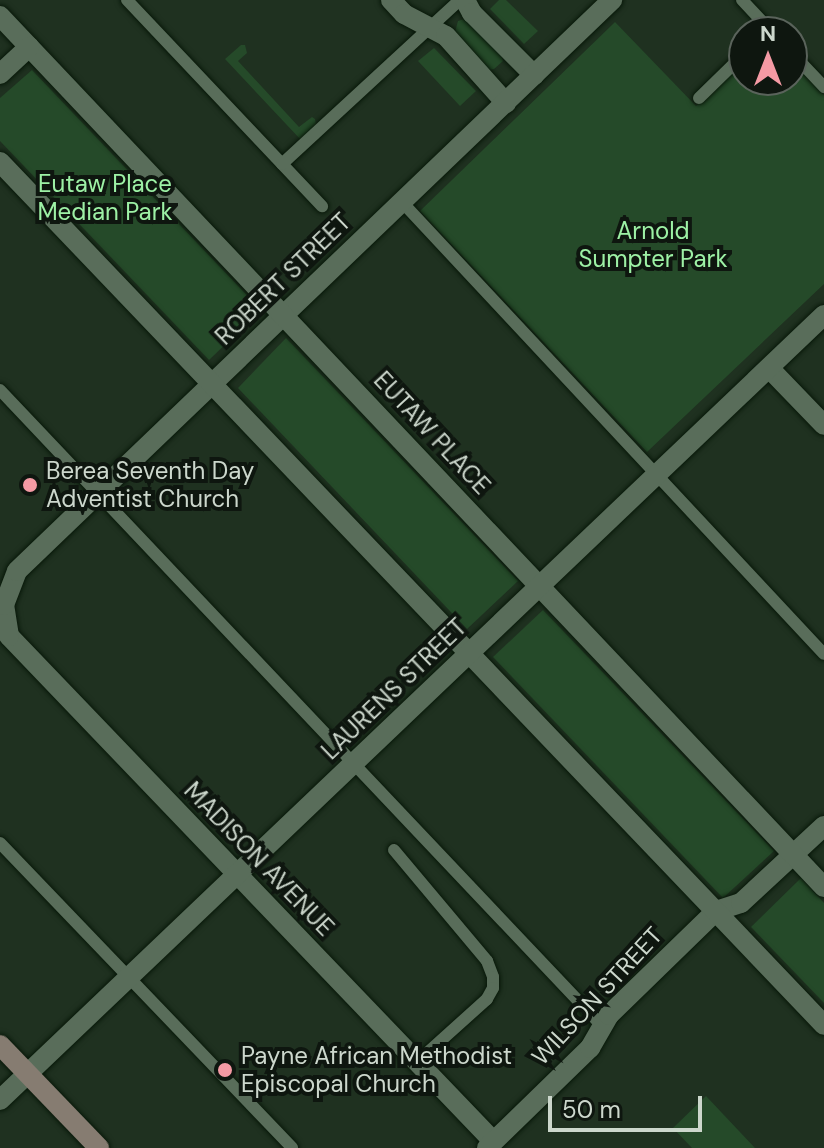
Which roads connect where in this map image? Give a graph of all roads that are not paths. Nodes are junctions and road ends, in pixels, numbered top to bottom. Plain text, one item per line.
1 (127, 0) edge
2 (391, 0) edge
3 (462, 0) edge
4 (612, 0) edge
5 (742, 0) edge
6 (0, 16) edge
7 (756, 16) edge
8 (429, 28) junction
9 (29, 47) junction
10 (728, 70) edge
11 (808, 70) edge
12 (0, 74) edge
13 (534, 75) junction
14 (824, 87) edge
15 (699, 98) dead end
16 (506, 103) junction
17 (0, 162) edge
18 (282, 164) junction
19 (402, 202) junction
20 (322, 206) dead end
21 (284, 314) junction
22 (824, 315) edge
23 (769, 368) junction
24 (212, 383) junction
25 (0, 390) edge
26 (824, 425) edge
27 (656, 474) junction
28 (98, 493) junction
29 (539, 586) junction
30 (4, 605) joint
31 (470, 652) junction
32 (824, 654) edge
33 (354, 763) junction
34 (824, 826) edge
35 (0, 843) edge
36 (394, 850) dead end
37 (793, 855) junction
38 (237, 874) junction
39 (824, 887) edge
40 (716, 911) junction
41 (129, 977) junction
42 (824, 1025) edge
43 (602, 1026) junction
44 (0, 1045) edge
45 (417, 1062) junction
46 (27, 1074) junction
47 (0, 1100) edge
48 (490, 1145) edge
49 (99, 1148) edge
50 (292, 1148) edge

1 - 18 lane
2 - 8 street
3 - 8 lane
3 - 13 street
4 - 13 street, ROBERT STREET
5 - 7 lane
6 - 9 street, EUTAW PLACE
8 - 16 street
8 - 18 lane
9 - 12 street
9 - 21 street, EUTAW PLACE
10 - 15 lane
11 - 14 lane
13 - 16 street, ROBERT STREET
16 - 19 street, ROBERT STREET
17 - 24 street
18 - 20 lane
19 - 21 street, ROBERT STREET
19 - 27 lane
21 - 24 street, ROBERT STREET
21 - 29 street, EUTAW PLACE
22 - 23 street, LAURENS STREET
23 - 26 street
23 - 27 street, LAURENS STREET
24 - 28 street, ROBERT STREET
24 - 31 street
25 - 28 lane
27 - 29 street, LAURENS STREET
27 - 32 lane
28 - 30 street, ROBERT STREET
28 - 33 lane
29 - 31 street, LAURENS STREET
29 - 37 street, EUTAW PLACE
30 - 38 street, MADISON AVENUE
31 - 33 street, LAURENS STREET
31 - 40 street
33 - 38 street, LAURENS STREET
33 - 43 lane
34 - 37 street, WILSON STREET
35 - 41 lane
36 - 45 lane
37 - 39 street, EUTAW PLACE
37 - 40 street, WILSON STREET
38 - 41 street, LAURENS STREET
38 - 45 street, MADISON AVENUE
40 - 42 street
40 - 43 street, WILSON STREET
41 - 46 street, LAURENS STREET
41 - 50 lane
43 - 48 street, WILSON STREET
44 - 46 main road
45 - 48 street, MADISON AVENUE
46 - 47 street, LAURENS STREET
46 - 49 main road

